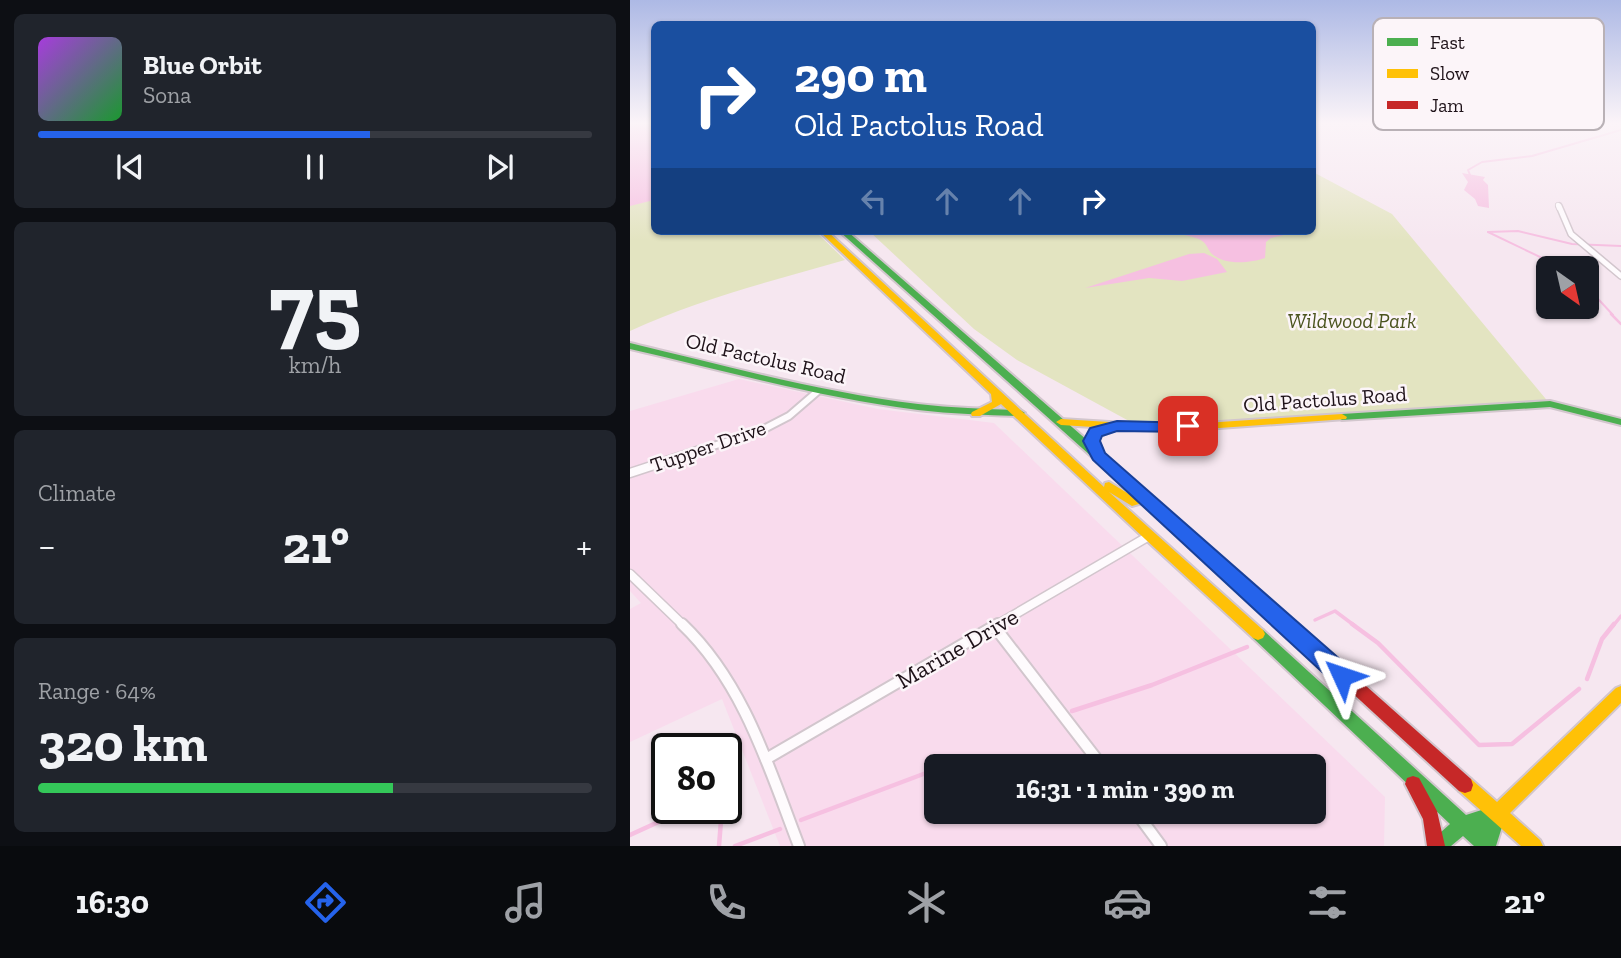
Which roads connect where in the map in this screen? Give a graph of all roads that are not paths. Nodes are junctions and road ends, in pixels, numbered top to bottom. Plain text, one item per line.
1 (1558, 205) dead end
2 (827, 235) edge
3 (848, 235) edge
4 (1621, 276) edge
5 (630, 346) edge
6 (960, 358) junction
7 (818, 391) junction
8 (996, 391) junction
9 (1043, 407) junction
10 (1020, 413) junction
11 (976, 414) junction
12 (1061, 422) junction
13 (1621, 422) edge
14 (1117, 426) junction
15 (1040, 432) junction
16 (1098, 456) junction
17 (630, 472) edge
18 (1145, 498) junction
19 (1149, 536) junction
20 (630, 574) edge
21 (995, 626) junction
22 (1621, 693) edge
23 (1093, 754) edge
24 (1393, 758) junction
25 (766, 759) junction
26 (1497, 814) junction
27 (1145, 824) edge
28 (1463, 824) junction
29 (799, 846) edge
30 (1161, 846) edge
31 (1437, 846) edge
32 (1486, 846) edge
33 (1534, 846) edge

1 - 4 street
2 - 6 main road
3 - 9 main road
5 - 7 main road, Old Pactolus Road
6 - 8 main road
6 - 9 main road
7 - 11 main road, Old Pactolus Road
7 - 17 street, Tupper Drive
8 - 10 main road
8 - 11 main road
9 - 12 main road
10 - 11 main road, Old Pactolus Road
10 - 15 main road
12 - 14 main road, Old Pactolus Road
12 - 16 main road
13 - 14 main road, Old Pactolus Road
14 - 16 main road
15 - 18 main road
15 - 19 main road
16 - 18 main road
18 - 26 main road
19 - 21 street, Marine Drive
19 - 24 main road
20 - 25 street
21 - 23 street
21 - 25 street, Marine Drive
22 - 26 main road
24 - 28 main road
24 - 31 main road
25 - 29 street
26 - 28 main road
26 - 32 main road
26 - 33 main road
27 - 30 street
28 - 31 main road
28 - 32 main road

